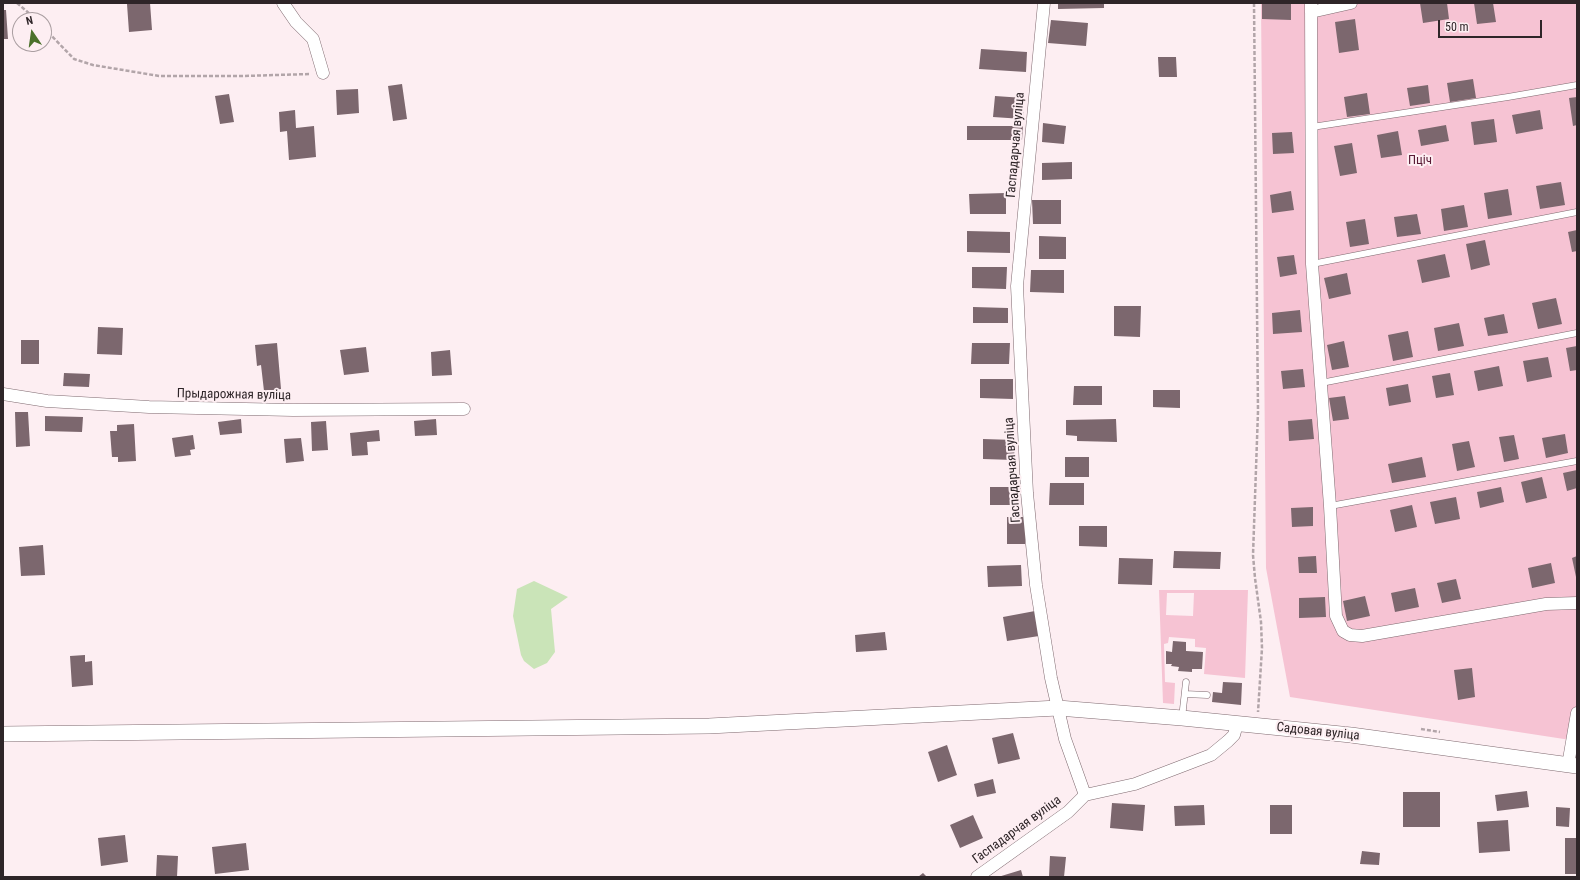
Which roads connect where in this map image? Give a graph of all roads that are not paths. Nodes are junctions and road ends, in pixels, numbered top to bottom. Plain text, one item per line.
1 (283, 3) edge
2 (1044, 3) edge
3 (1351, 3) edge
4 (1311, 8) edge
5 (322, 73) road end
6 (1577, 85) edge
7 (1312, 127) junction
8 (1577, 212) edge
9 (1312, 264) junction
10 (1577, 333) edge
11 (1321, 383) junction
12 (3, 394) edge
13 (464, 409) dead end
14 (1577, 460) edge
15 (1330, 506) junction
16 (1577, 603) edge
17 (1186, 682) dead end
18 (1184, 694) junction
19 (1207, 695) dead end
20 (1058, 708) junction
21 (1577, 713) edge
22 (1182, 718) junction
23 (1237, 724) junction
24 (3, 734) edge
25 (1573, 765) edge
26 (1084, 795) junction
27 (977, 877) edge

1 - 5 street
2 - 20 street, Гаспадарчая вуліца
3 - 4 street
4 - 7 street
6 - 7 lane
7 - 9 street
8 - 9 lane
9 - 11 street
10 - 11 lane
11 - 15 street
12 - 13 street, Прыдарожная вуліца
14 - 15 lane
15 - 16 street
17 - 18 lane
18 - 19 lane
18 - 22 lane
20 - 22 street, Садовая вуліца
20 - 24 street, Садовая вуліца
20 - 26 street, Гаспадарчая вуліца
21 - 25 street
22 - 23 street, Садовая вуліца
23 - 25 street, Садовая вуліца
23 - 26 street
26 - 27 street, Гаспадарчая вуліца

